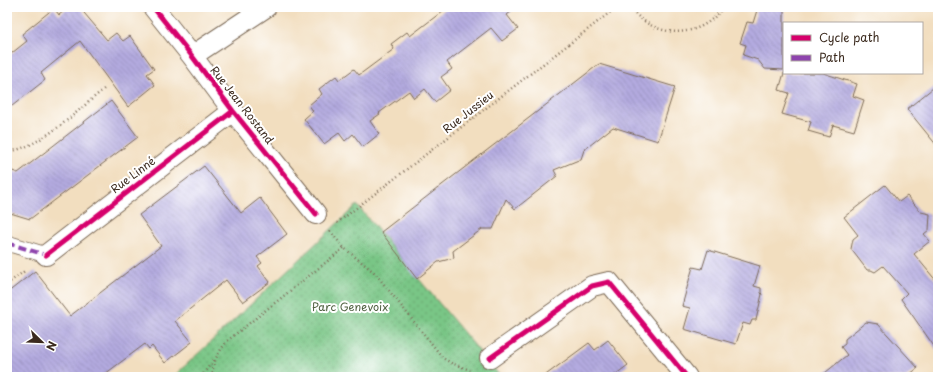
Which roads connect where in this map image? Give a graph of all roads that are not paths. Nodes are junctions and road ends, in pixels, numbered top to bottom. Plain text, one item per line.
1 (153, 7) edge
2 (266, 7) edge
3 (192, 56) junction
4 (233, 111) junction
5 (316, 214) road end
6 (7, 243) edge
7 (46, 255) joint
8 (490, 358) dead end
9 (687, 377) edge

1 - 3 street, Rue Jean Rostand
2 - 3 street
3 - 4 street, Rue Jean Rostand
4 - 5 street, Rue Jean Rostand
4 - 7 street, Rue Linné
6 - 7 street, Rue Linné
8 - 9 street

